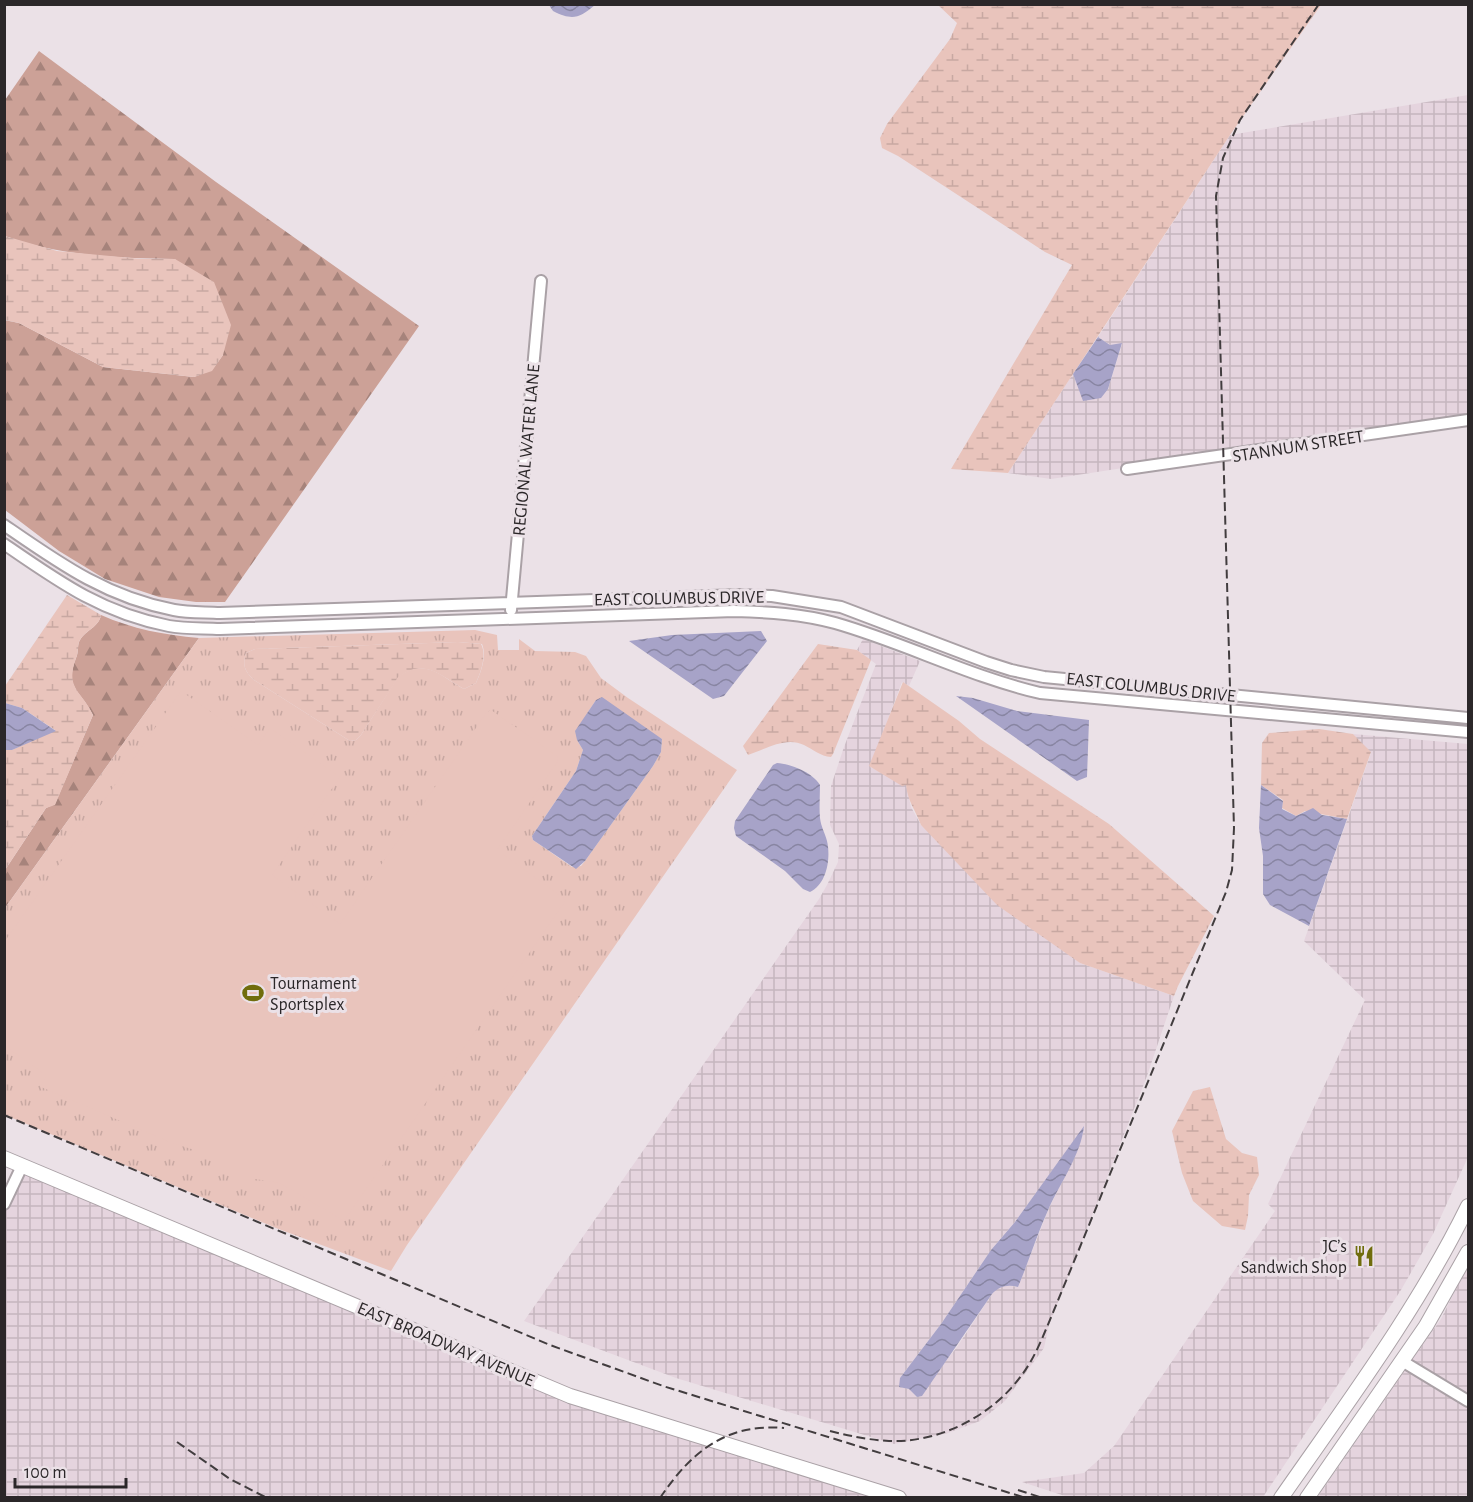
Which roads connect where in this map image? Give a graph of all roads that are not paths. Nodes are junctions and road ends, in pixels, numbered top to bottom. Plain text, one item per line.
1 (541, 281) dead end
2 (1468, 420) edge
3 (1127, 469) dead end
4 (4, 525) edge
5 (4, 544) edge
6 (512, 603) junction
7 (511, 619) junction
8 (900, 629) junction
9 (894, 644) junction
10 (1400, 711) junction
11 (1468, 718) edge
12 (1399, 727) junction
13 (1468, 732) edge
14 (4, 1158) edge
15 (22, 1166) junction
16 (4, 1204) edge
17 (1468, 1206) edge
18 (1468, 1252) edge
19 (1402, 1361) junction
20 (1468, 1401) edge
21 (874, 1494) edge
22 (899, 1497) edge
23 (1281, 1497) edge
24 (1307, 1497) edge

1 - 6 street, REGIONAL WATER LANE
2 - 3 street, STANNUM STREET
4 - 6 street, EAST COLUMBUS DRIVE
5 - 7 street, EAST COLUMBUS DRIVE
6 - 7 street, REGIONAL WATER LANE
6 - 8 street, EAST COLUMBUS DRIVE
7 - 9 street, EAST COLUMBUS DRIVE
8 - 9 street
8 - 10 street, EAST COLUMBUS DRIVE
9 - 12 street, EAST COLUMBUS DRIVE
10 - 11 street, EAST COLUMBUS DRIVE
10 - 12 street
12 - 13 street, EAST COLUMBUS DRIVE
14 - 15 main road, EAST BROADWAY AVENUE
15 - 16 street
15 - 21 main road, EAST BROADWAY AVENUE
17 - 23 main road
18 - 19 main road
19 - 20 street
19 - 24 main road
21 - 22 main road, EAST BROADWAY AVENUE

